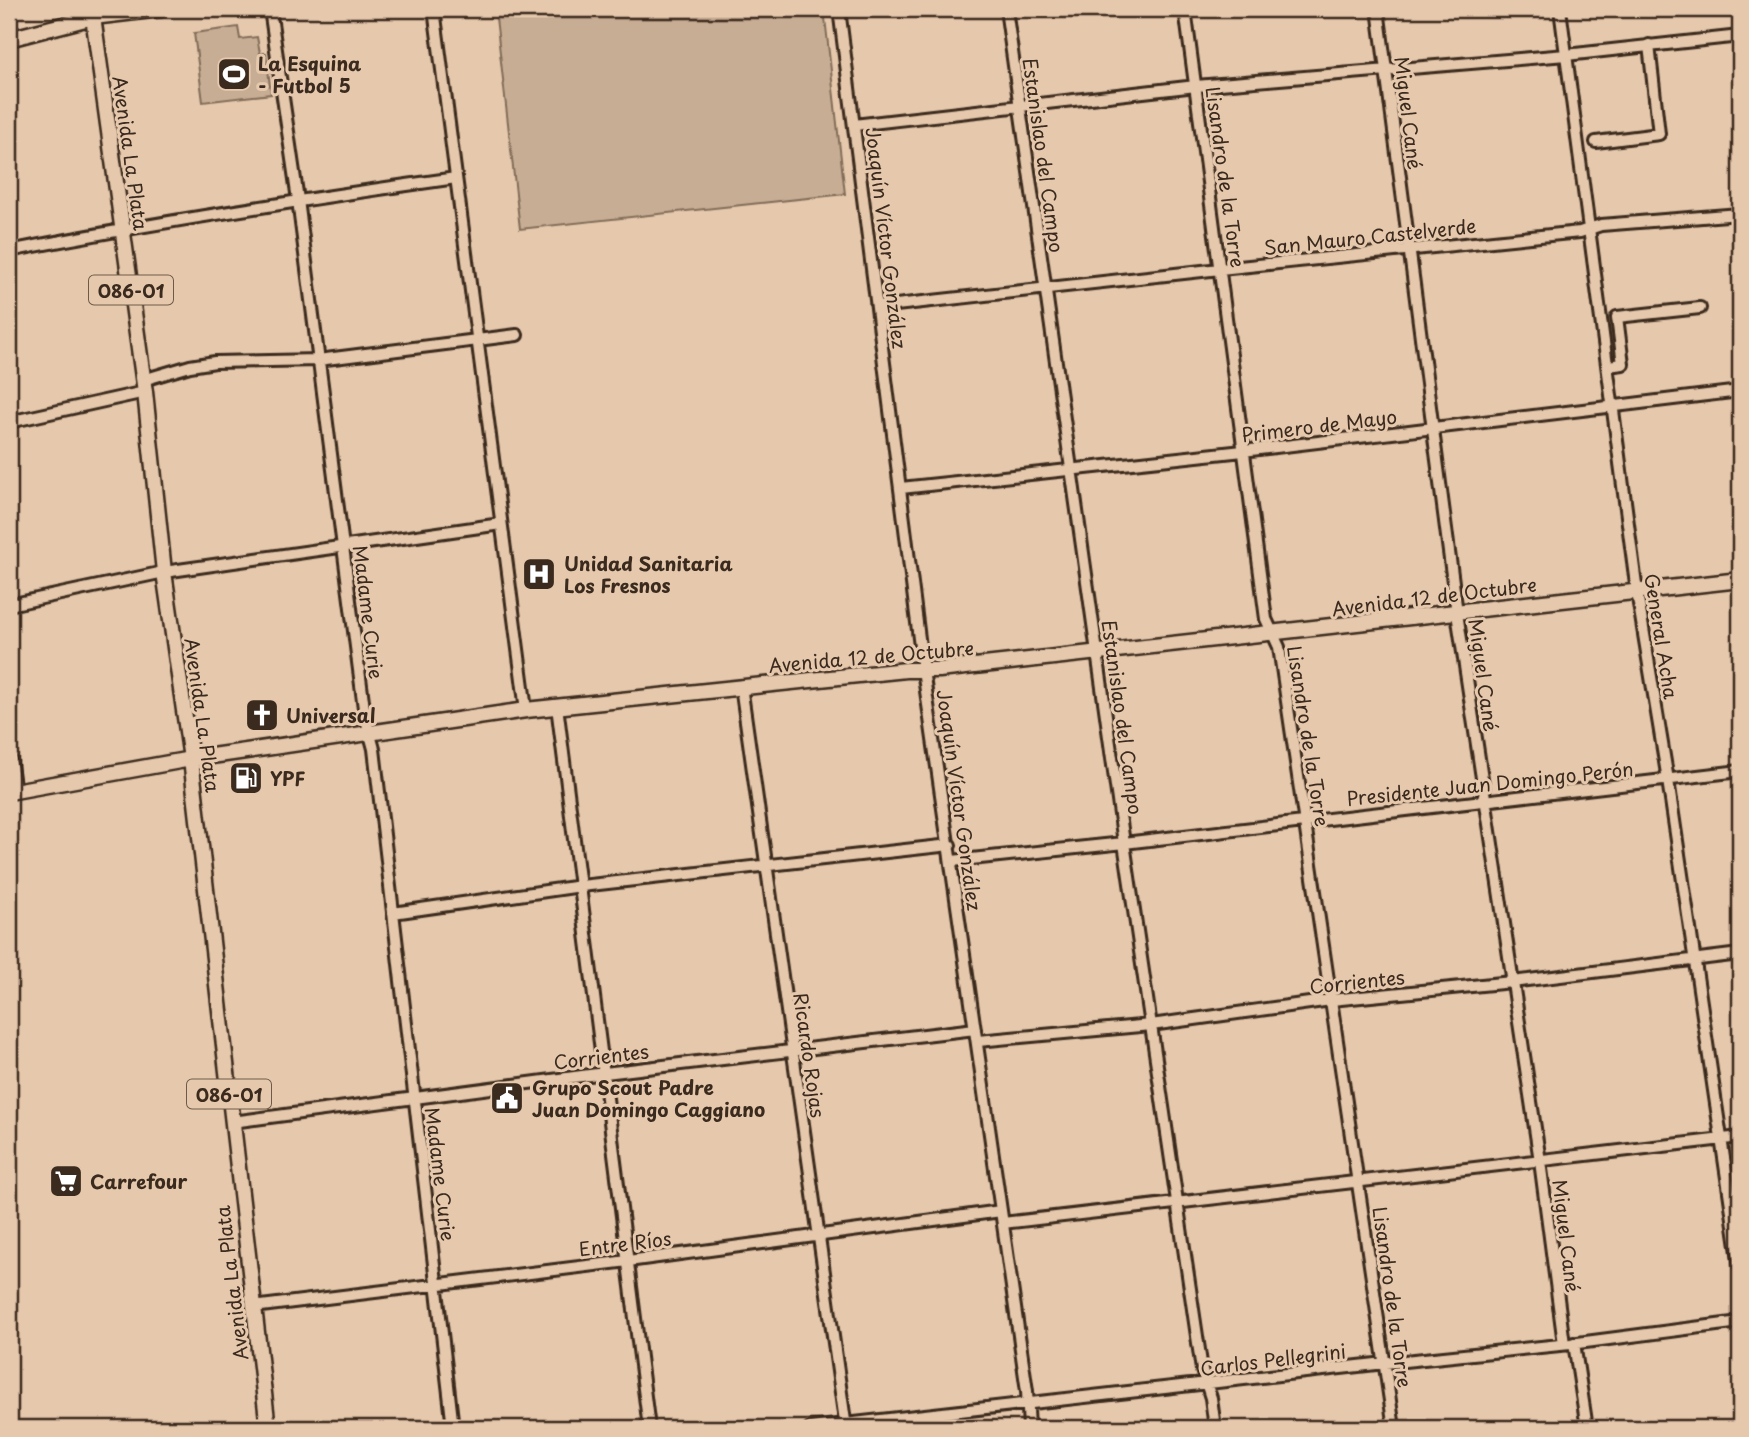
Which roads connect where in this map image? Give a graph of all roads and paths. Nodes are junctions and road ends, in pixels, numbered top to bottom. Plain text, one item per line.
1 (161, 9) edge
2 (270, 9) edge
3 (434, 9) edge
4 (839, 9) edge
5 (1006, 9) edge
6 (1185, 9) edge
7 (1378, 9) edge
8 (1560, 9) edge
9 (92, 13) edge
10 (1740, 36) edge
11 (9, 39) edge
12 (1649, 45) junction
13 (1566, 55) junction
14 (1386, 70) junction
15 (1196, 86) junction
16 (1020, 107) junction
17 (855, 125) junction
18 (1596, 142) dead end
19 (456, 178) junction
20 (298, 200) junction
21 (1740, 214) edge
22 (123, 228) junction
23 (1590, 228) junction
24 (1409, 249) junction
25 (9, 251) edge
26 (1220, 269) junction
27 (1046, 288) junction
28 (878, 307) junction
29 (1700, 308) dead end
30 (517, 335) dead end
31 (477, 340) junction
32 (318, 360) junction
33 (1608, 366) junction
34 (144, 386) junction
35 (1740, 391) edge
36 (1613, 405) junction
37 (9, 422) edge
38 (1433, 429) junction
39 (1243, 451) junction
40 (1071, 469) junction
41 (901, 488) junction
42 (501, 524) junction
43 (343, 546) junction
44 (164, 572) junction
45 (1740, 580) edge
46 (1637, 592) junction
47 (9, 604) edge
48 (1457, 613) junction
49 (1273, 634) junction
50 (1097, 653) junction
51 (923, 670) junction
52 (741, 687) junction
53 (557, 706) junction
54 (526, 710) junction
55 (370, 732) junction
56 (9, 752) edge
57 (191, 759) junction
58 (1740, 771) edge
59 (1668, 780) junction
60 (12, 791) edge
61 (1485, 802) junction
62 (1304, 822) junction
63 (1124, 843) junction
64 (950, 845) junction
65 (952, 861) junction
66 (767, 866) junction
67 (581, 886) junction
68 (393, 913) junction
69 (1740, 954) edge
70 (1695, 960) junction
71 (1512, 982) junction
72 (1331, 1000) junction
73 (1151, 1025) junction
74 (975, 1029) junction
75 (978, 1041) junction
76 (791, 1050) junction
77 (605, 1073) junction
78 (414, 1099) junction
79 (232, 1122) junction
80 (1740, 1138) edge
81 (1722, 1140) junction
82 (1540, 1161) junction
83 (1358, 1181) junction
84 (1179, 1203) junction
85 (1001, 1211) junction
86 (1003, 1223) junction
87 (818, 1235) junction
88 (628, 1261) junction
89 (1740, 1266) edge
90 (437, 1283) junction
91 (253, 1307) junction
92 (1740, 1322) edge
93 (1569, 1344) junction
94 (1385, 1363) junction
95 (1208, 1385) junction
96 (1027, 1404) junction
97 (846, 1426) edge
98 (268, 1428) edge
99 (453, 1428) edge
100 (649, 1428) edge
101 (810, 1428) edge
102 (1029, 1428) edge
103 (1215, 1428) edge
104 (1394, 1428) edge
105 (1587, 1428) edge

1 - 9 main road
2 - 20 street, Madame Curie
3 - 19 street
4 - 17 street, Joaquín Víctor González
5 - 16 street, Estanislao del Campo
6 - 15 street, Lisandro de la Torre
7 - 14 street, Miguel Cané
8 - 13 street, General Acha
9 - 11 main road
9 - 22 main road, Avenida La Plata / 086-01
10 - 12 street
12 - 13 street
12 - 18 street
13 - 14 street
13 - 23 street, General Acha
14 - 15 street
14 - 24 street, Miguel Cané
15 - 16 street
15 - 26 street, Lisandro de la Torre
16 - 17 street
16 - 27 street, Estanislao del Campo
17 - 28 street, Joaquín Víctor González
19 - 20 street
19 - 31 street
20 - 22 street
20 - 32 street, Madame Curie
21 - 23 street, San Mauro Castelverde
22 - 25 street
22 - 34 main road, Avenida La Plata / 086-01
23 - 24 street, San Mauro Castelverde
23 - 33 street, General Acha
24 - 26 street, San Mauro Castelverde
24 - 38 street, Miguel Cané
26 - 27 street, San Mauro Castelverde
26 - 39 street, Lisandro de la Torre
27 - 28 street, San Mauro Castelverde
27 - 40 street, Estanislao del Campo
28 - 41 street, Joaquín Víctor González
29 - 33 street
30 - 31 street
31 - 32 street
31 - 42 street
32 - 34 street
32 - 43 street, Madame Curie
33 - 36 street, General Acha
34 - 37 street
34 - 44 main road, Avenida La Plata / 086-01
35 - 36 street, Primero de Mayo
36 - 38 street, Primero de Mayo
36 - 46 street, General Acha
38 - 39 street, Primero de Mayo
38 - 48 street, Miguel Cané
39 - 40 street, Primero de Mayo
39 - 49 street, Lisandro de la Torre
40 - 41 street, Primero de Mayo
40 - 50 street, Estanislao del Campo
41 - 51 street, Joaquín Víctor González
42 - 43 street
42 - 54 street
43 - 44 street
43 - 55 street, Madame Curie
44 - 47 street
44 - 57 main road, Avenida La Plata / 086-01
45 - 46 main road, Avenida 12 de Octubre
46 - 48 main road, Avenida 12 de Octubre
46 - 59 street, General Acha
48 - 49 main road, Avenida 12 de Octubre
48 - 61 street, Miguel Cané
49 - 50 main road, Avenida 12 de Octubre
49 - 62 street, Lisandro de la Torre
50 - 51 main road, Avenida 12 de Octubre
50 - 63 street, Estanislao del Campo
51 - 52 main road, Avenida 12 de Octubre
51 - 64 street, Joaquín Víctor González
52 - 53 main road, Avenida 12 de Octubre
52 - 66 street, Ricardo Rojas
53 - 54 main road, Avenida 12 de Octubre
53 - 67 street
54 - 55 main road, Avenida 12 de Octubre
55 - 57 main road, Avenida 12 de Octubre
55 - 68 street, Madame Curie
56 - 60 street
57 - 60 main road, Avenida 12 de Octubre
57 - 79 main road, Avenida La Plata / 086-01
58 - 59 street, Presidente Juan Domingo Perón
59 - 61 street, Presidente Juan Domingo Perón
59 - 70 street, General Acha
61 - 62 street, Presidente Juan Domingo Perón
61 - 71 street, Miguel Cané
62 - 63 street, Presidente Juan Domingo Perón
62 - 72 street, Lisandro de la Torre
63 - 65 street, Presidente Juan Domingo Perón
63 - 73 street, Estanislao del Campo
64 - 65 street, Joaquín Víctor González
64 - 66 street
65 - 74 street, Joaquín Víctor González
66 - 67 street
66 - 76 street, Ricardo Rojas
67 - 68 street
67 - 77 street
68 - 78 street, Madame Curie
69 - 70 street, Corrientes
70 - 71 street, Corrientes
70 - 81 street, General Acha
71 - 72 street, Corrientes
71 - 82 street, Miguel Cané
72 - 73 street, Corrientes
72 - 83 street, Lisandro de la Torre
73 - 75 street, Corrientes
73 - 84 street, Estanislao del Campo
74 - 75 street, Joaquín Víctor González
74 - 76 street, Corrientes
75 - 85 street, Joaquín Víctor González
76 - 77 street, Corrientes
76 - 87 street, Ricardo Rojas
77 - 78 street, Corrientes
77 - 88 street
78 - 79 street, Corrientes
78 - 90 street, Madame Curie
79 - 91 main road, Avenida La Plata / 086-01
80 - 81 street
81 - 82 street
81 - 89 street, General Acha
82 - 83 street
82 - 93 street, Miguel Cané
83 - 84 street
83 - 94 street, Lisandro de la Torre
84 - 86 street
84 - 95 street, Estanislao del Campo
85 - 86 street, Joaquín Víctor González
85 - 87 street, Entre Ríos
86 - 96 street, Joaquín Víctor González
87 - 88 street, Entre Ríos
87 - 97 street, Ricardo Rojas
88 - 90 street, Entre Ríos
88 - 100 street
90 - 91 street, Entre Ríos
90 - 99 street, Madame Curie
91 - 98 main road, Avenida La Plata / 086-01
92 - 93 street, Carlos Pellegrini
93 - 94 street, Carlos Pellegrini
93 - 105 street, Miguel Cané
94 - 95 street, Carlos Pellegrini
94 - 104 street, Lisandro de la Torre
95 - 96 street, Carlos Pellegrini
95 - 103 street, Estanislao del Campo
96 - 97 street, Carlos Pellegrini
96 - 102 street, Joaquín Víctor González
97 - 101 street, Carlos Pellegrini

